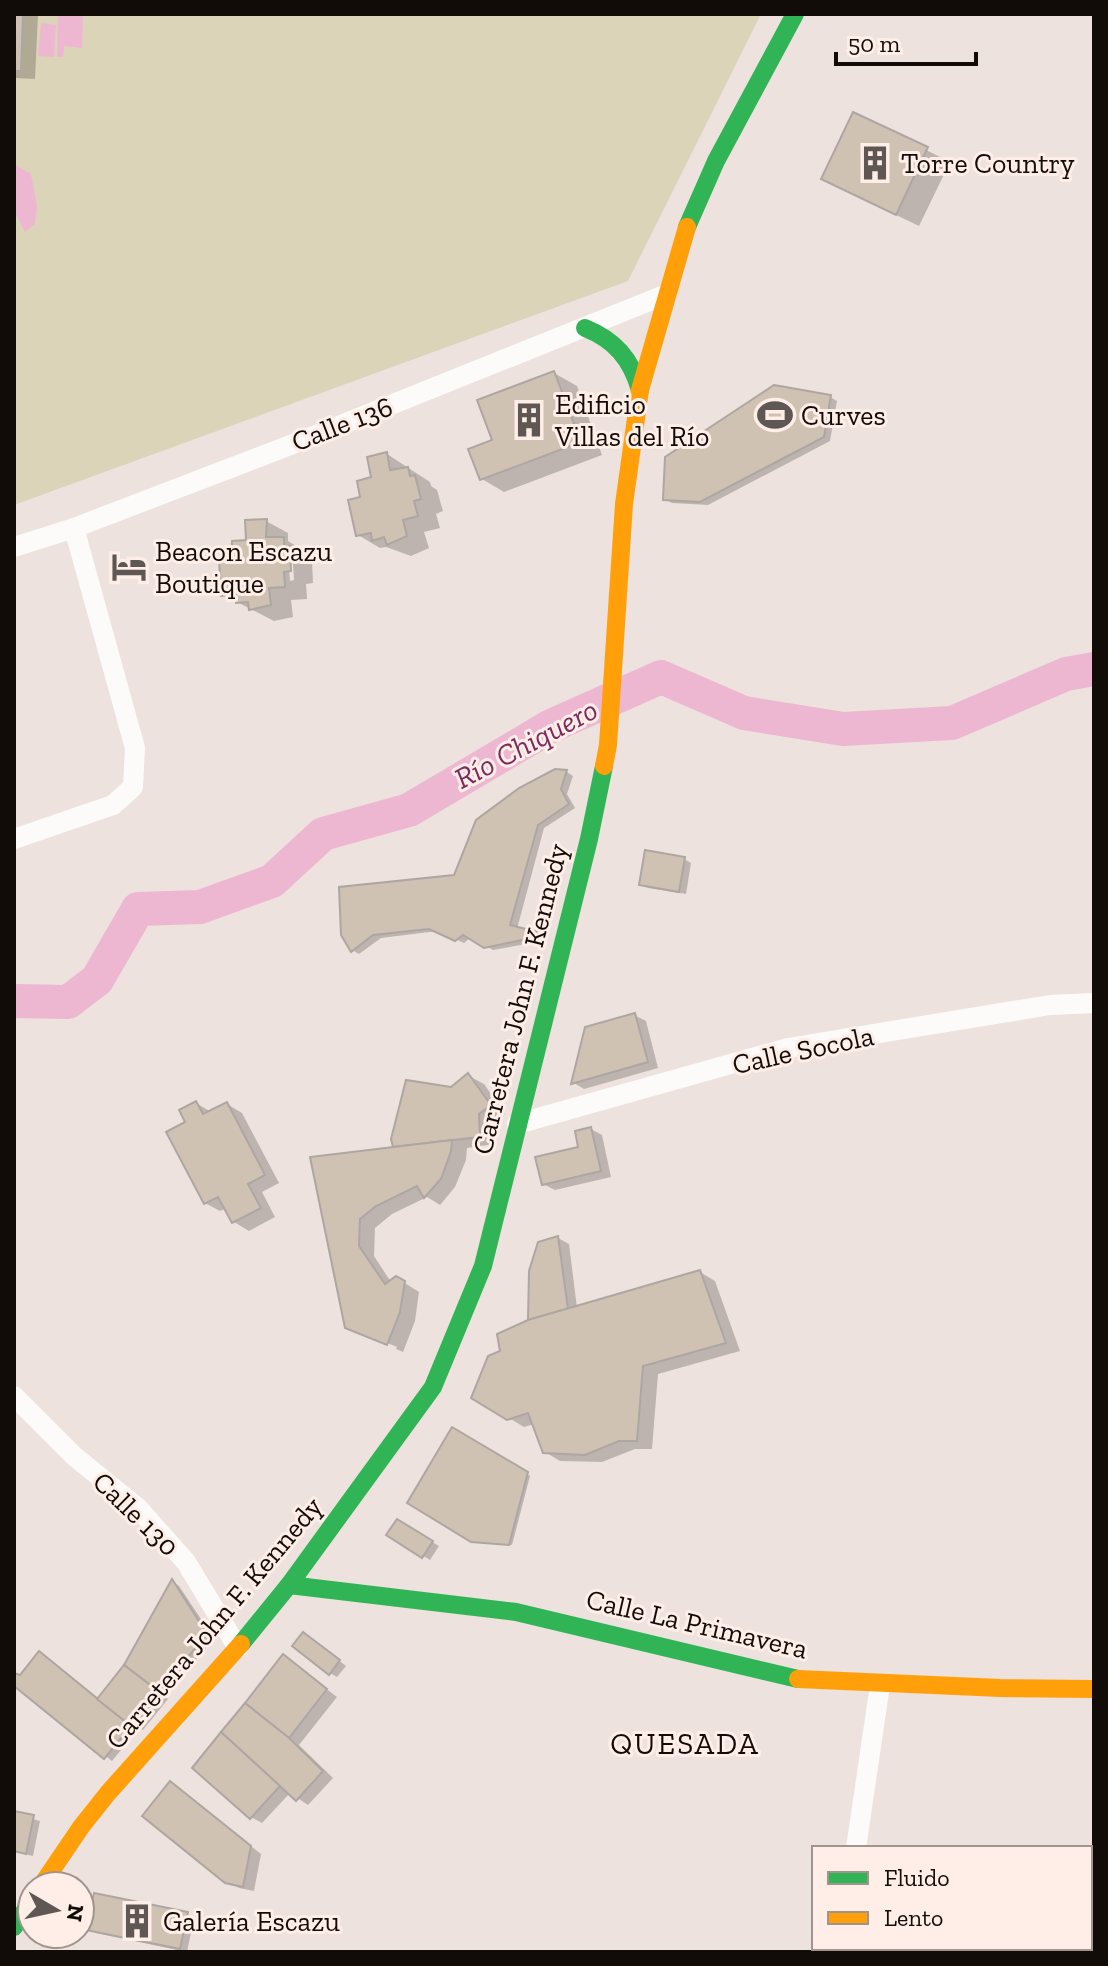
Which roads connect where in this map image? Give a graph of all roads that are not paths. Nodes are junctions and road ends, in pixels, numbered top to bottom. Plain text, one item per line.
1 (795, 14) edge
2 (667, 294) junction
3 (585, 328) junction
4 (640, 390) junction
5 (74, 528) junction
6 (14, 547) edge
7 (14, 839) edge
8 (1092, 1006) edge
9 (517, 1124) junction
10 (14, 1396) edge
11 (289, 1585) junction
12 (238, 1648) junction
13 (880, 1685) junction
14 (1094, 1689) edge
15 (856, 1846) edge
16 (52, 1870) edge

1 - 2 main road, Carretera John F. Kennedy
2 - 3 street, Calle 136
2 - 4 main road, Carretera John F. Kennedy
3 - 4 main road
3 - 5 street, Calle 136
4 - 9 main road, Carretera John F. Kennedy
5 - 6 street, Calle 136
5 - 7 street
8 - 9 street, Calle Socola
9 - 11 main road, Carretera John F. Kennedy
10 - 12 street, Calle 130
11 - 12 main road, Carretera John F. Kennedy
11 - 13 main road, Calle La Primavera
12 - 16 main road, Carretera John F. Kennedy
13 - 14 main road, Calle La Primavera
13 - 15 street

